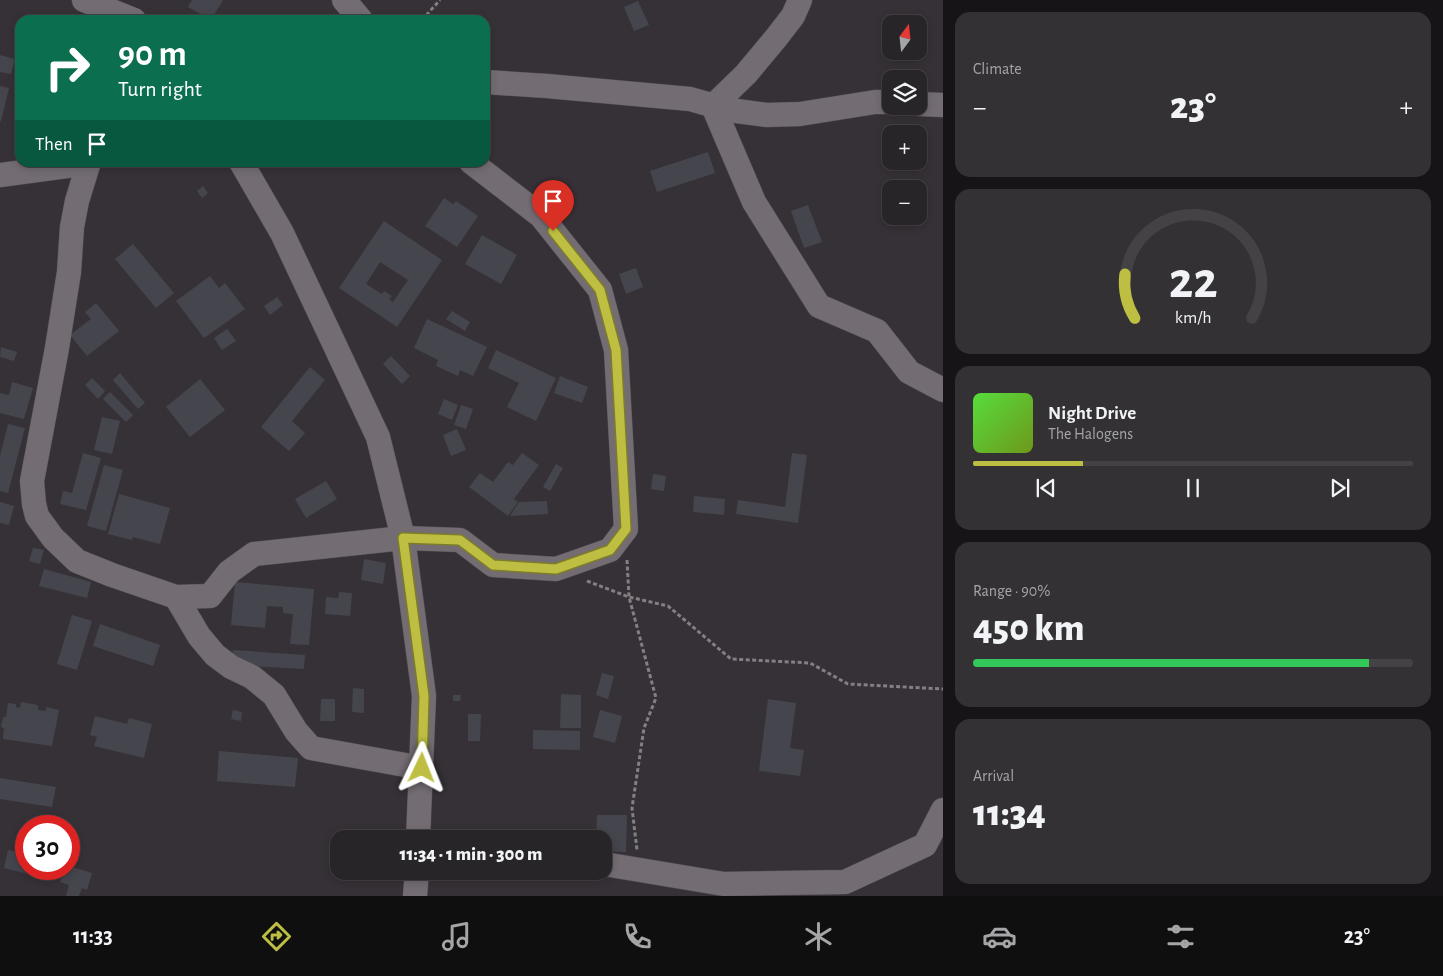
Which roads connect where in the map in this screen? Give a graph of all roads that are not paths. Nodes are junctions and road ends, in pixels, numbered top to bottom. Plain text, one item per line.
1 (84, 0) edge
2 (344, 0) edge
3 (800, 0) edge
4 (122, 15) edge
5 (357, 15) edge
6 (490, 82) edge
7 (882, 102) edge
8 (927, 105) edge
9 (713, 106) junction
10 (943, 106) edge
11 (59, 167) edge
12 (88, 167) edge
13 (244, 167) edge
14 (477, 167) edge
15 (0, 175) edge
16 (943, 390) edge
17 (403, 538) junction
18 (176, 597) junction
19 (422, 768) junction
20 (943, 810) edge
21 (419, 830) edge
22 (612, 865) edge
23 (417, 880) edge
24 (416, 896) edge

1 - 4 street
2 - 5 street
3 - 9 street
6 - 9 street
7 - 9 street
8 - 10 street
9 - 16 street
11 - 15 street
12 - 18 street
13 - 17 street
14 - 17 street
17 - 18 street
17 - 19 street
18 - 19 street
19 - 21 street
20 - 22 street
23 - 24 street

